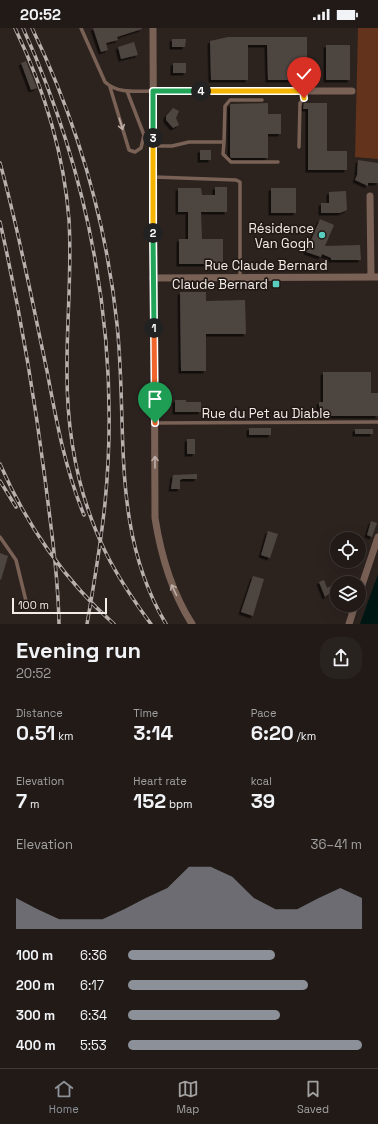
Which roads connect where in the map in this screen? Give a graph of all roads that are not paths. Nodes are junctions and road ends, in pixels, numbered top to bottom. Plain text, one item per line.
1 (81, 28) edge
2 (153, 28) edge
3 (110, 87) junction
4 (127, 91) junction
5 (153, 91) junction
6 (303, 91) junction
7 (352, 91) dead end
8 (262, 100) dead end
9 (224, 142) junction
10 (153, 146) junction
11 (299, 147) dead end
12 (278, 162) dead end
13 (153, 177) junction
14 (370, 196) dead end
15 (374, 277) edge
16 (153, 278) junction
17 (240, 278) junction
18 (378, 422) edge
19 (155, 423) junction
20 (0, 536) edge
21 (378, 537) edge
22 (365, 576) edge
23 (26, 601) dead end
24 (353, 612) edge
25 (192, 624) edge
26 (349, 624) edge

1 - 3 lane
2 - 5 street
3 - 4 lane
3 -> 4 lane
4 - 5 lane
5 - 6 street
5 - 10 street
6 - 7 street
6 - 11 lane
8 - 9 lane
9 - 10 lane
9 - 12 lane
10 - 13 street
13 - 16 street
13 - 17 lane
14 - 15 street
15 - 17 street, Rue Claude Bernard
16 - 17 street, Rue Claude Bernard
16 - 19 street
18 - 19 lane, Rue du Pet au Diable
25 -> 19 street
20 - 23 lane
21 - 22 street
24 - 26 street

